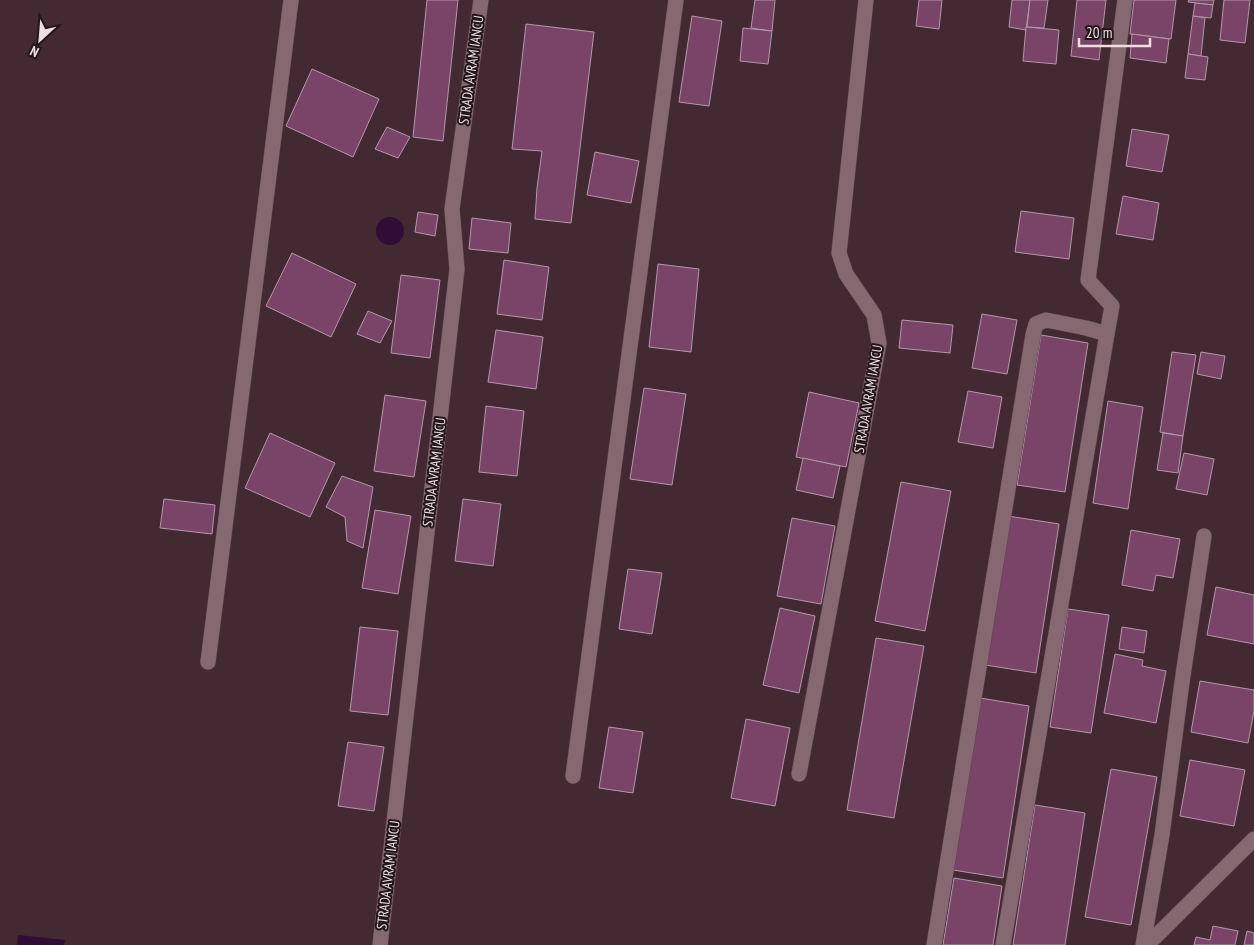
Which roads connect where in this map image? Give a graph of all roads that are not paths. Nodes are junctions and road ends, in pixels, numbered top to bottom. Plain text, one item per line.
1 (290, 0) edge
2 (482, 0) edge
3 (676, 0) edge
4 (866, 0) edge
5 (1125, 0) edge
6 (1108, 334) junction
7 (1204, 536) dead end
8 (208, 662) dead end
9 (798, 774) dead end
10 (573, 776) dead end
11 (1254, 840) edge
12 (380, 945) edge
13 (934, 945) edge
14 (1004, 945) edge
15 (1143, 945) edge
16 (1147, 945) edge

1 - 8 street
2 - 12 street, STRADA AVRAM IANCU
3 - 10 street
4 - 9 street, STRADA AVRAM IANCU
5 - 6 street
6 - 13 street
6 - 14 street
7 - 15 street
11 - 16 street

